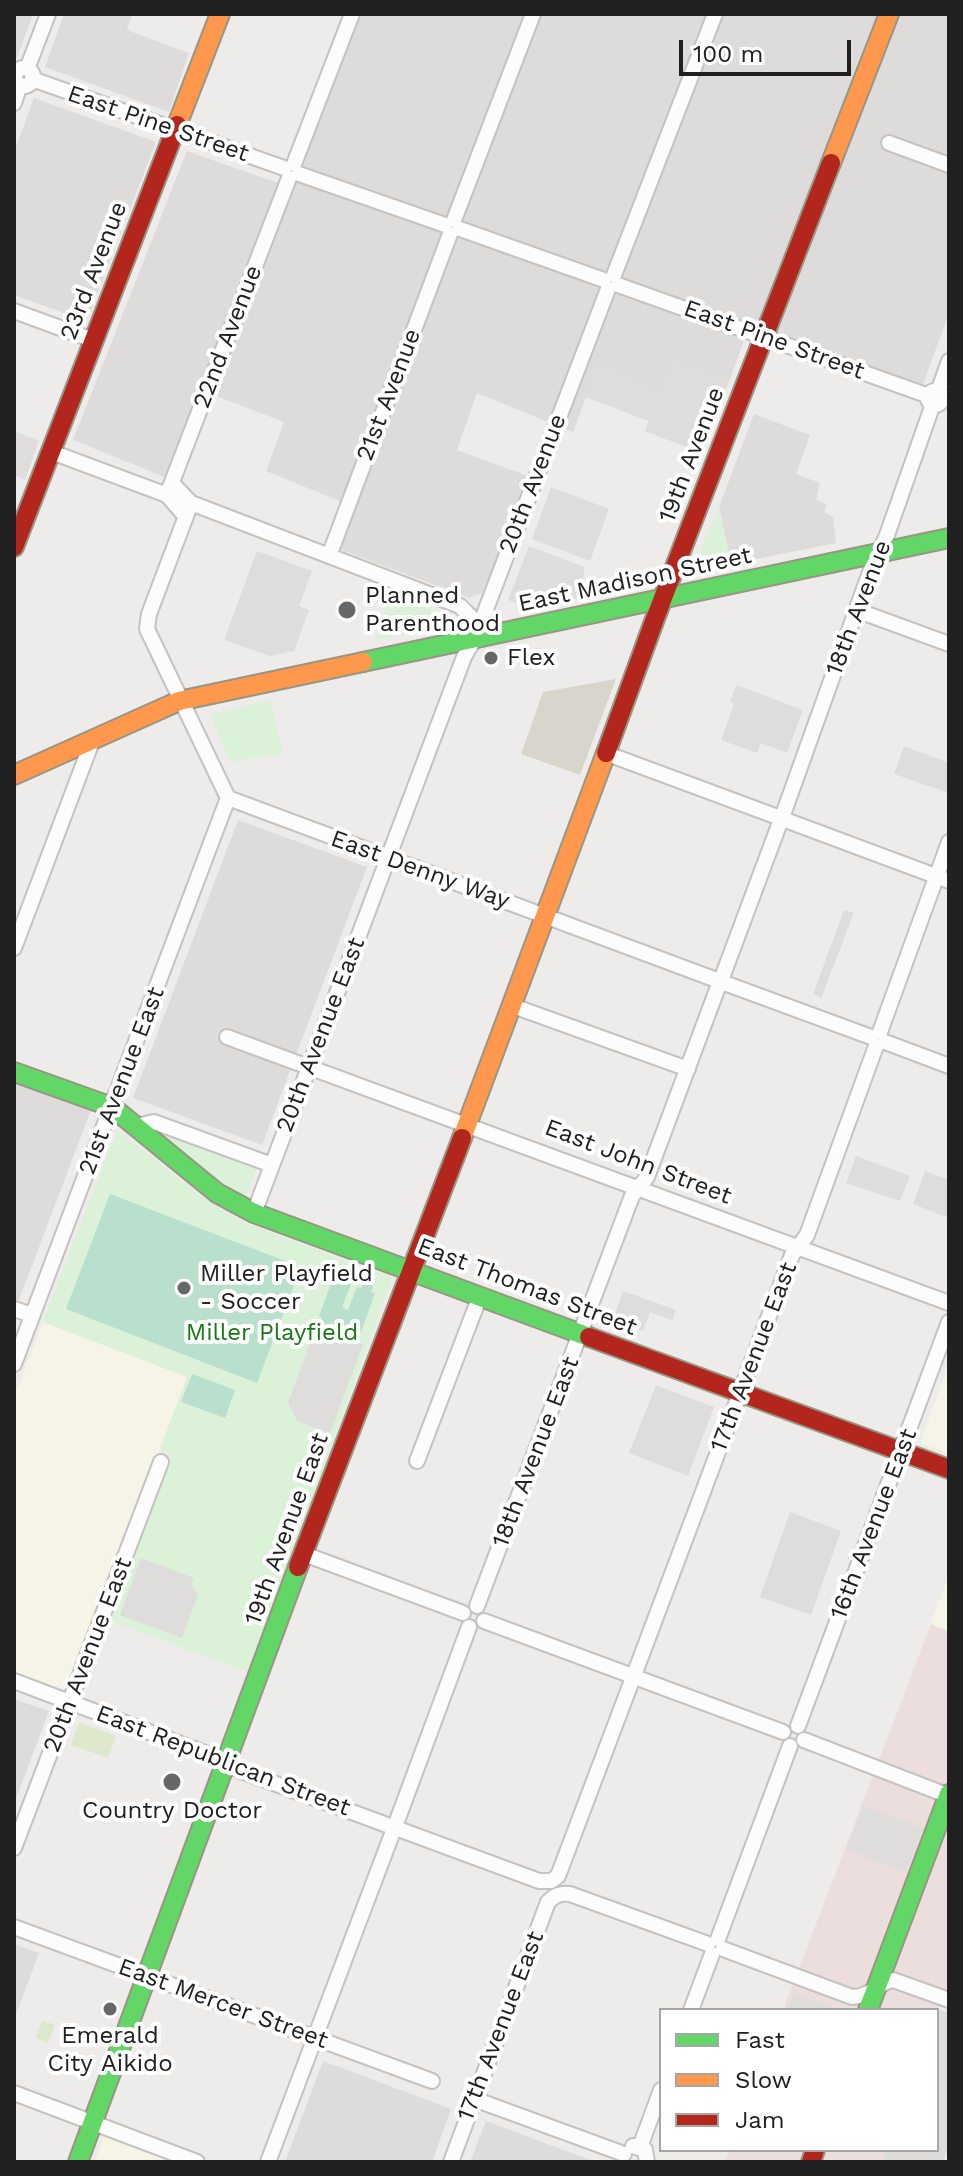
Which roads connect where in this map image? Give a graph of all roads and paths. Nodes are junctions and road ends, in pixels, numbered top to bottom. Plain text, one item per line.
1 (48, 14) edge
2 (220, 14) edge
3 (352, 14) edge
4 (533, 14) edge
5 (715, 14) edge
6 (889, 14) edge
7 (22, 76) edge
8 (14, 103) edge
9 (175, 129) junction
10 (889, 143) dead end
11 (949, 165) edge
12 (292, 171) junction
13 (452, 227) junction
14 (611, 282) junction
15 (14, 311) edge
16 (764, 336) junction
17 (93, 340) junction
18 (949, 361) edge
19 (938, 399) edge
20 (49, 451) junction
21 (170, 489) junction
22 (188, 510) junction
23 (949, 538) edge
24 (14, 547) edge
25 (879, 553) junction
26 (329, 556) junction
27 (494, 588) junction
28 (444, 598) junction
29 (663, 599) junction
30 (472, 604) junction
31 (856, 610) junction
32 (483, 618) junction
33 (475, 638) junction
34 (949, 644) edge
35 (179, 701) junction
36 (93, 739) junction
37 (605, 753) junction
38 (14, 775) edge
39 (228, 798) junction
40 (781, 818) junction
41 (949, 842) edge
42 (388, 858) junction
43 (943, 878) edge
44 (546, 916) junction
45 (14, 948) edge
46 (721, 981) junction
47 (513, 1006) junction
48 (227, 1037) dead end
49 (878, 1040) junction
50 (949, 1066) edge
51 (309, 1068) junction
52 (688, 1069) junction
53 (14, 1072) edge
54 (112, 1107) junction
55 (468, 1124) junction
56 (136, 1126) junction
57 (272, 1165) junction
58 (638, 1188) junction
59 (254, 1213) junction
60 (798, 1247) junction
61 (411, 1269) junction
62 (480, 1296) junction
63 (949, 1303) edge
64 (14, 1309) edge
65 (32, 1315) junction
66 (949, 1322) edge
67 (580, 1333) junction
68 (14, 1364) edge
69 (740, 1392) junction
70 (901, 1451) junction
71 (417, 1461) dead end
72 (161, 1462) dead end
73 (949, 1469) edge
74 (304, 1554) junction
75 (472, 1621) junction
76 (634, 1676) junction
77 (14, 1681) edge
78 (69, 1701) junction
79 (798, 1726) junction
80 (783, 1732) junction
81 (804, 1740) junction
82 (790, 1746) junction
83 (226, 1762) junction
84 (949, 1795) edge
85 (394, 1828) junction
86 (14, 1848) edge
87 (554, 1888) junction
88 (14, 1927) edge
89 (715, 1947) junction
90 (146, 1976) junction
91 (876, 1989) junction
92 (949, 2000) edge
93 (692, 2008) edge
94 (869, 2008) edge
95 (314, 2038) junction
96 (432, 2081) dead end
97 (14, 2093) edge
98 (659, 2095) edge
99 (474, 2099) junction
100 (93, 2123) junction
101 (640, 2147) junction
102 (624, 2158) edge
103 (78, 2162) edge
104 (197, 2162) edge
105 (268, 2162) edge
106 (451, 2162) edge
107 (647, 2162) edge

1 - 7 street
2 - 9 street, 23rd Avenue
3 - 12 street, 22nd Avenue
4 - 13 street, 21st Avenue
5 - 14 street, 20th Avenue
6 - 16 street, 19th Avenue
7 - 8 street
7 - 9 street, East Pine Street
9 - 12 street, East Pine Street
9 - 17 street, 23rd Avenue
10 - 11 street
12 - 13 street, East Pine Street
12 - 21 street, 22nd Avenue
13 - 14 street, East Pine Street
13 - 26 street, 21st Avenue
14 - 16 street, East Pine Street
14 - 27 street, 20th Avenue
15 - 17 street
16 - 19 street, East Pine Street
16 - 29 street, 19th Avenue
17 - 20 street, 23rd Avenue
18 - 19 street, 18th Avenue
19 - 25 street, 18th Avenue
20 - 21 street
20 - 24 street, 23rd Avenue
21 - 22 street
22 - 26 street
22 - 35 street
23 - 25 street, East Madison Street
25 - 29 street, East Madison Street
25 - 31 street, 18th Avenue
26 - 28 street
27 - 30 street
27 - 32 street, 20th Avenue
28 - 30 street
28 - 33 street
29 - 33 street, East Madison Street
29 - 37 street, 19th Avenue
30 - 32 street
31 - 34 street
31 - 40 street, 18th Avenue
32 - 33 street, 20th Avenue
33 - 35 street, East Madison Street
33 - 42 street, 20th Avenue
35 - 36 street, East Madison Street
35 - 39 street
36 - 38 street, East Madison Street
36 - 45 street
37 - 40 street
37 - 44 street, 19th Avenue
39 - 42 street, East Denny Way
39 - 54 street, 21st Avenue East
40 - 43 street
40 - 46 street, 18th Avenue
41 - 43 street, 17th Avenue East
42 - 44 street, East Denny Way
42 - 51 street, 20th Avenue East
43 - 49 street, 17th Avenue East
44 - 46 street, East Denny Way
44 - 47 street, 19th Avenue East
46 - 49 street, East Denny Way
46 - 52 street, 18th Avenue East
47 - 52 street
47 - 55 street, 19th Avenue East
48 - 51 street, East John Street
49 - 50 street, East Denny Way
49 - 60 street, 17th Avenue East
51 - 55 street, East John Street
51 - 57 street, 20th Avenue East
52 - 58 street, 18th Avenue East
53 - 54 street
54 - 56 street, East Thomas Street
54 - 65 street, 21st Avenue East
55 - 58 street, East John Street
55 - 61 street, 19th Avenue East
56 - 57 street
56 - 59 street, East Thomas Street
57 - 59 street, 20th Avenue East
58 - 60 street, East John Street
58 - 67 street, 18th Avenue East
59 - 61 street, East Thomas Street
60 - 63 street, East John Street
60 - 69 street, 17th Avenue East
61 - 62 street, East Thomas Street
61 - 74 street, 19th Avenue East
62 - 67 street, East Thomas Street
62 - 71 street
64 - 65 street
65 - 68 street, 21st Avenue East
66 - 70 street, 16th Avenue East
67 - 69 street, East Thomas Street
67 - 75 street, 18th Avenue East
69 - 70 street, East Thomas Street
69 - 76 street, 17th Avenue East
70 - 73 street, East Thomas Street
70 - 79 street, 16th Avenue East
72 - 78 street, 20th Avenue East
74 - 75 street
74 - 83 street, 19th Avenue East
75 - 76 street
75 - 85 street
76 - 80 street
76 - 87 street, 17th Avenue East
77 - 78 street, East Republican Street
78 - 83 street, East Republican Street
78 - 86 street, 20th Avenue East
79 - 80 street
79 - 81 street
80 - 82 street
81 - 82 street
81 - 84 street
82 - 89 street
83 - 85 street, East Republican Street
83 - 90 street, 19th Avenue East
84 - 91 street
85 - 87 street, East Republican Street
85 - 95 street
87 - 89 street, East Republican Street
87 - 99 street, 17th Avenue East
88 - 90 street, East Mercer Street
89 - 91 street, East Republican Street
89 - 93 street
90 - 95 street, East Mercer Street
90 - 100 street, 19th Avenue East
91 - 92 street, East Republican Street
91 - 94 street
95 - 96 street, East Mercer Street
95 - 105 street
97 - 100 street
98 - 101 street
99 - 102 street
99 - 106 street, 17th Avenue East
100 - 103 street, 19th Avenue East
100 - 104 street
101 - 102 street
101 - 107 street

